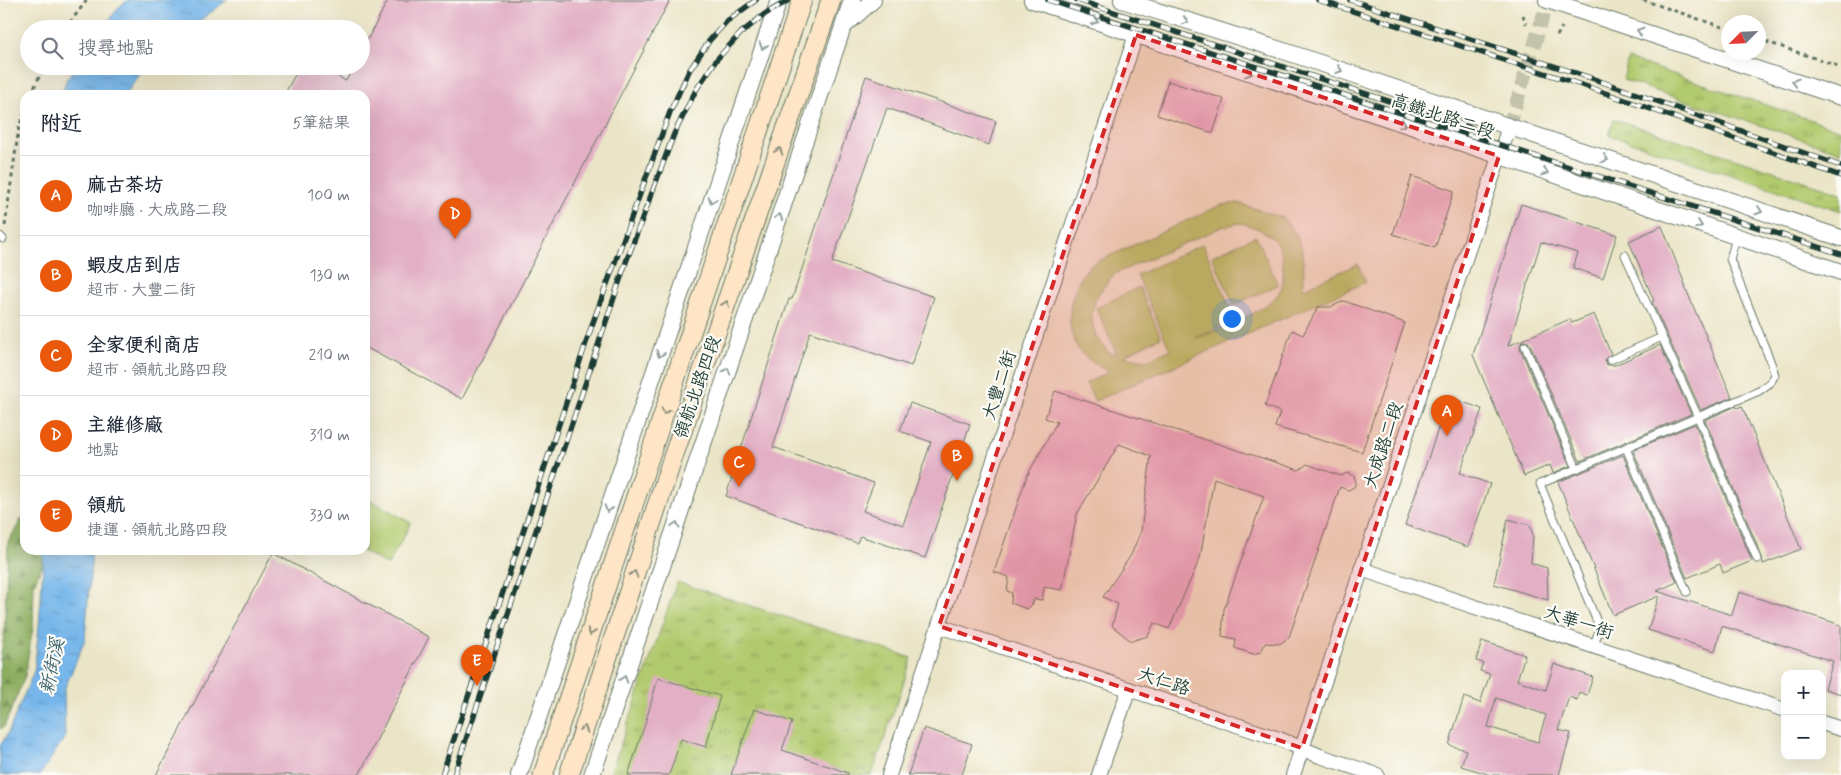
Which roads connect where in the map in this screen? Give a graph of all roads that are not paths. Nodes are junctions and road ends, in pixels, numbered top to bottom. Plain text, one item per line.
1 (779, 0) edge
2 (802, 0) edge
3 (831, 0) edge
4 (852, 0) edge
5 (873, 0) edge
6 (1032, 0) edge
7 (1122, 0) edge
8 (1548, 0) edge
9 (842, 28) junction
10 (1136, 35) junction
11 (1841, 97) edge
12 (1509, 127) junction
13 (1499, 156) junction
14 (1736, 238) junction
15 (1841, 238) edge
16 (1625, 255) dead end
17 (1841, 272) edge
18 (1662, 337) junction
19 (1526, 346) dead end
20 (1610, 360) dead end
21 (1698, 417) junction
22 (1626, 448) junction
23 (1577, 469) junction
24 (1756, 559) dead end
25 (1361, 569) junction
26 (1687, 592) dead end
27 (939, 626) junction
28 (1593, 646) junction
29 (1129, 689) junction
30 (1781, 709) edge
31 (1826, 724) edge
32 (1841, 729) edge
33 (1302, 748) junction
34 (519, 775) edge
35 (543, 775) edge
36 (569, 775) edge
37 (592, 775) edge
38 (889, 775) edge
39 (1099, 775) edge
40 (1293, 775) edge
41 (1377, 775) edge

1 -> 34 street
2 -> 35 main road, 領航北路四段
36 -> 3 main road, 領航北路四段
4 - 9 street, 領航北路四段
5 - 9 street
6 -> 10 street, 高鐵北路二段
7 -> 12 street, 高鐵北路二段
11 -> 8 street
37 -> 9 street, 領航北路四段
10 -> 13 street, 高鐵北路二段
10 - 27 street, 大豐二街
12 - 13 street, 大成路二段
12 -> 15 street, 高鐵北路二段
13 -> 14 street, 高鐵北路二段
13 - 25 street, 大成路二段
14 - 17 street, 高鐵北路二段
14 - 21 lane
16 - 18 lane
18 - 20 lane
18 - 21 lane
19 - 23 lane
21 - 22 lane
21 - 24 lane
22 - 23 lane
22 - 26 lane
23 - 28 lane
25 - 28 street, 大華一街
25 - 33 street, 大成路二段
27 - 29 street, 大仁路
27 - 38 street, 大豐二街
28 - 30 street, 大華一街
29 - 33 street, 大仁路
29 - 39 street
31 - 32 street
33 - 40 street, 大成路二段
33 - 41 street, 大仁路

